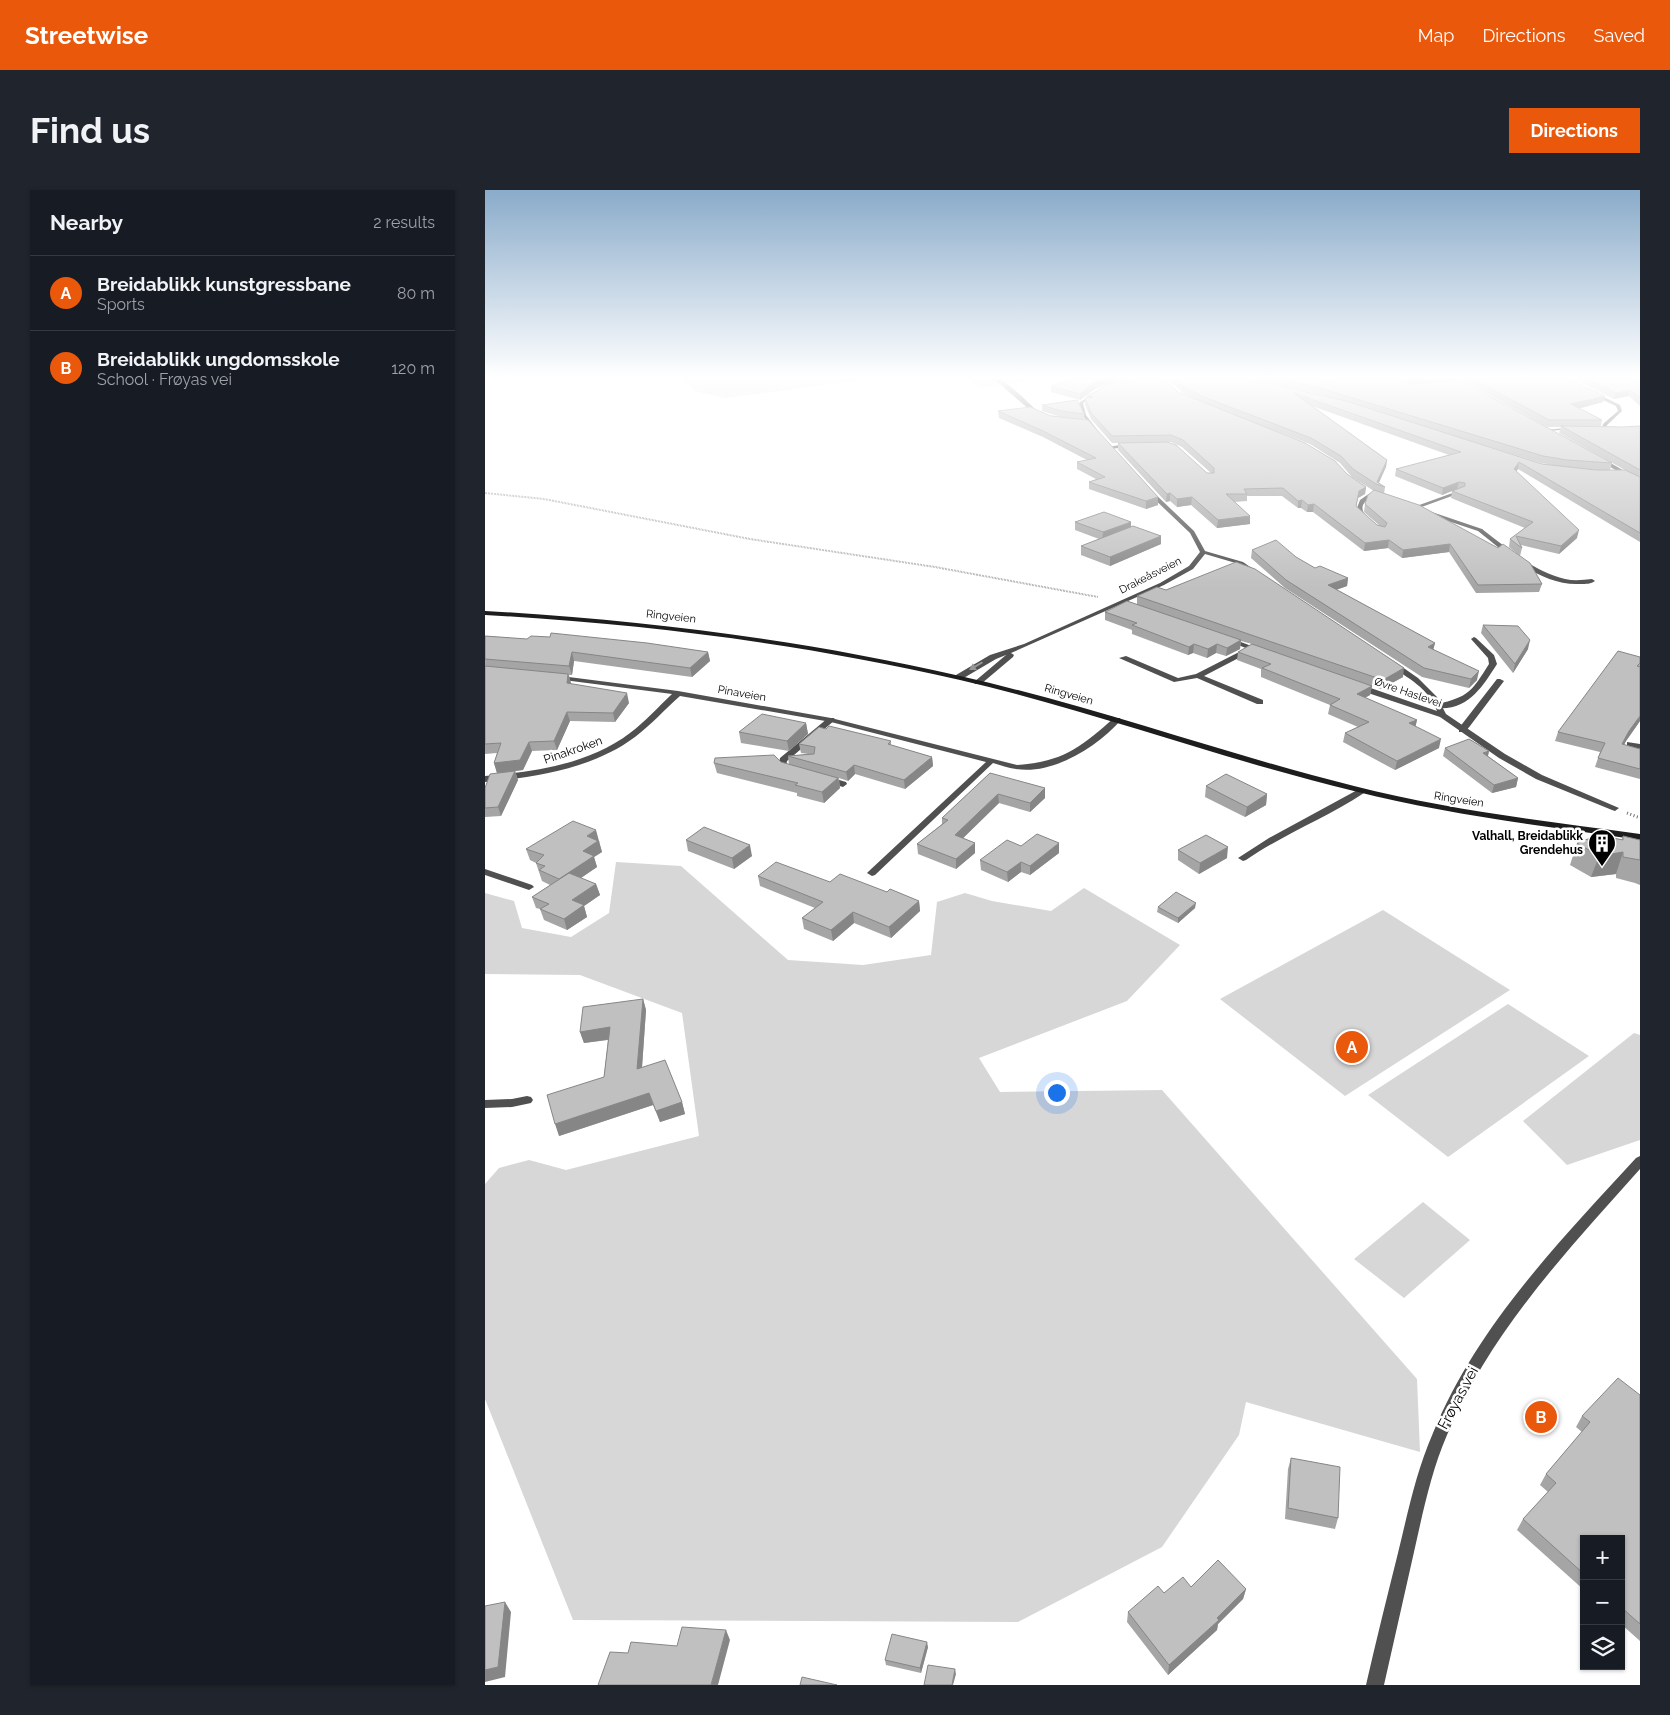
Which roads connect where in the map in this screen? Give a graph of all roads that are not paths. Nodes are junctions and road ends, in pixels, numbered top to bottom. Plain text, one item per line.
1 (1590, 453) edge
2 (1615, 473) edge
3 (1623, 473) junction
4 (1640, 482) edge
5 (1145, 487) edge
6 (1460, 492) edge
7 (1379, 496) edge
8 (1407, 505) edge
9 (1415, 508) junction
10 (1374, 526) edge
11 (1203, 552) junction
12 (1265, 579) edge
13 (1592, 582) dead end
14 (1120, 603) junction
15 (1129, 606) edge
16 (485, 613) edge
17 (1217, 636) edge
18 (1474, 640) dead end
19 (1026, 645) junction
20 (1253, 648) junction
21 (1271, 655) edge
22 (1123, 658) dead end
23 (1383, 658) edge
24 (547, 676) edge
25 (1198, 676) junction
26 (959, 677) junction
27 (1500, 681) dead end
28 (978, 682) junction
29 (1353, 684) edge
30 (678, 693) junction
31 (1260, 702) dead end
32 (1440, 706) junction
33 (1443, 716) junction
34 (831, 720) junction
35 (1117, 720) junction
36 (1461, 730) junction
37 (1630, 744) edge
38 (1640, 747) edge
39 (991, 762) junction
40 (797, 772) edge
41 (813, 776) edge
42 (485, 779) edge
43 (843, 784) dead end
44 (1361, 791) junction
45 (1615, 808) dead end
46 (1640, 837) edge
47 (1243, 858) dead end
48 (485, 872) edge
49 (872, 873) dead end
50 (529, 887) dead end
51 (527, 1100) dead end
52 (485, 1104) edge
53 (1640, 1161) edge
54 (1375, 1685) edge

1 - 3 street
2 - 3 street
3 - 4 street
5 - 11 street
6 - 9 street
7 - 10 street
8 - 9 street
9 - 13 street
11 - 12 street
11 - 14 street, Drakeåsveien
14 - 15 street
14 - 19 street, Drakeåsveien
16 - 26 main road, Ringveien
17 - 20 street
18 - 32 street
19 -> 26 street, Drakeåsveien
19 - 28 street, Drakeåsveien
20 - 21 street
20 - 25 street
22 - 25 street
23 - 32 street, Øvre Haslevei
24 - 30 street, Pinaveien
25 - 31 street
26 - 28 main road, Ringveien
27 - 36 street
28 - 35 main road, Ringveien
29 - 33 street, Øvre Haslevei
30 - 34 street, Pinaveien
30 - 42 street, Pinakroken
32 - 33 street, Øvre Haslevei
33 - 36 street, Øvre Haslevei
34 - 39 street, Pinaveien
34 - 40 street
35 - 39 street, Pinaveien
35 - 44 main road, Ringveien
36 - 45 street, Øvre Haslevei
37 - 38 street
39 - 49 street
41 - 43 street
44 - 46 main road, Ringveien
44 - 47 street
48 - 50 street
51 - 52 street
53 - 54 street, Frøyas vei

